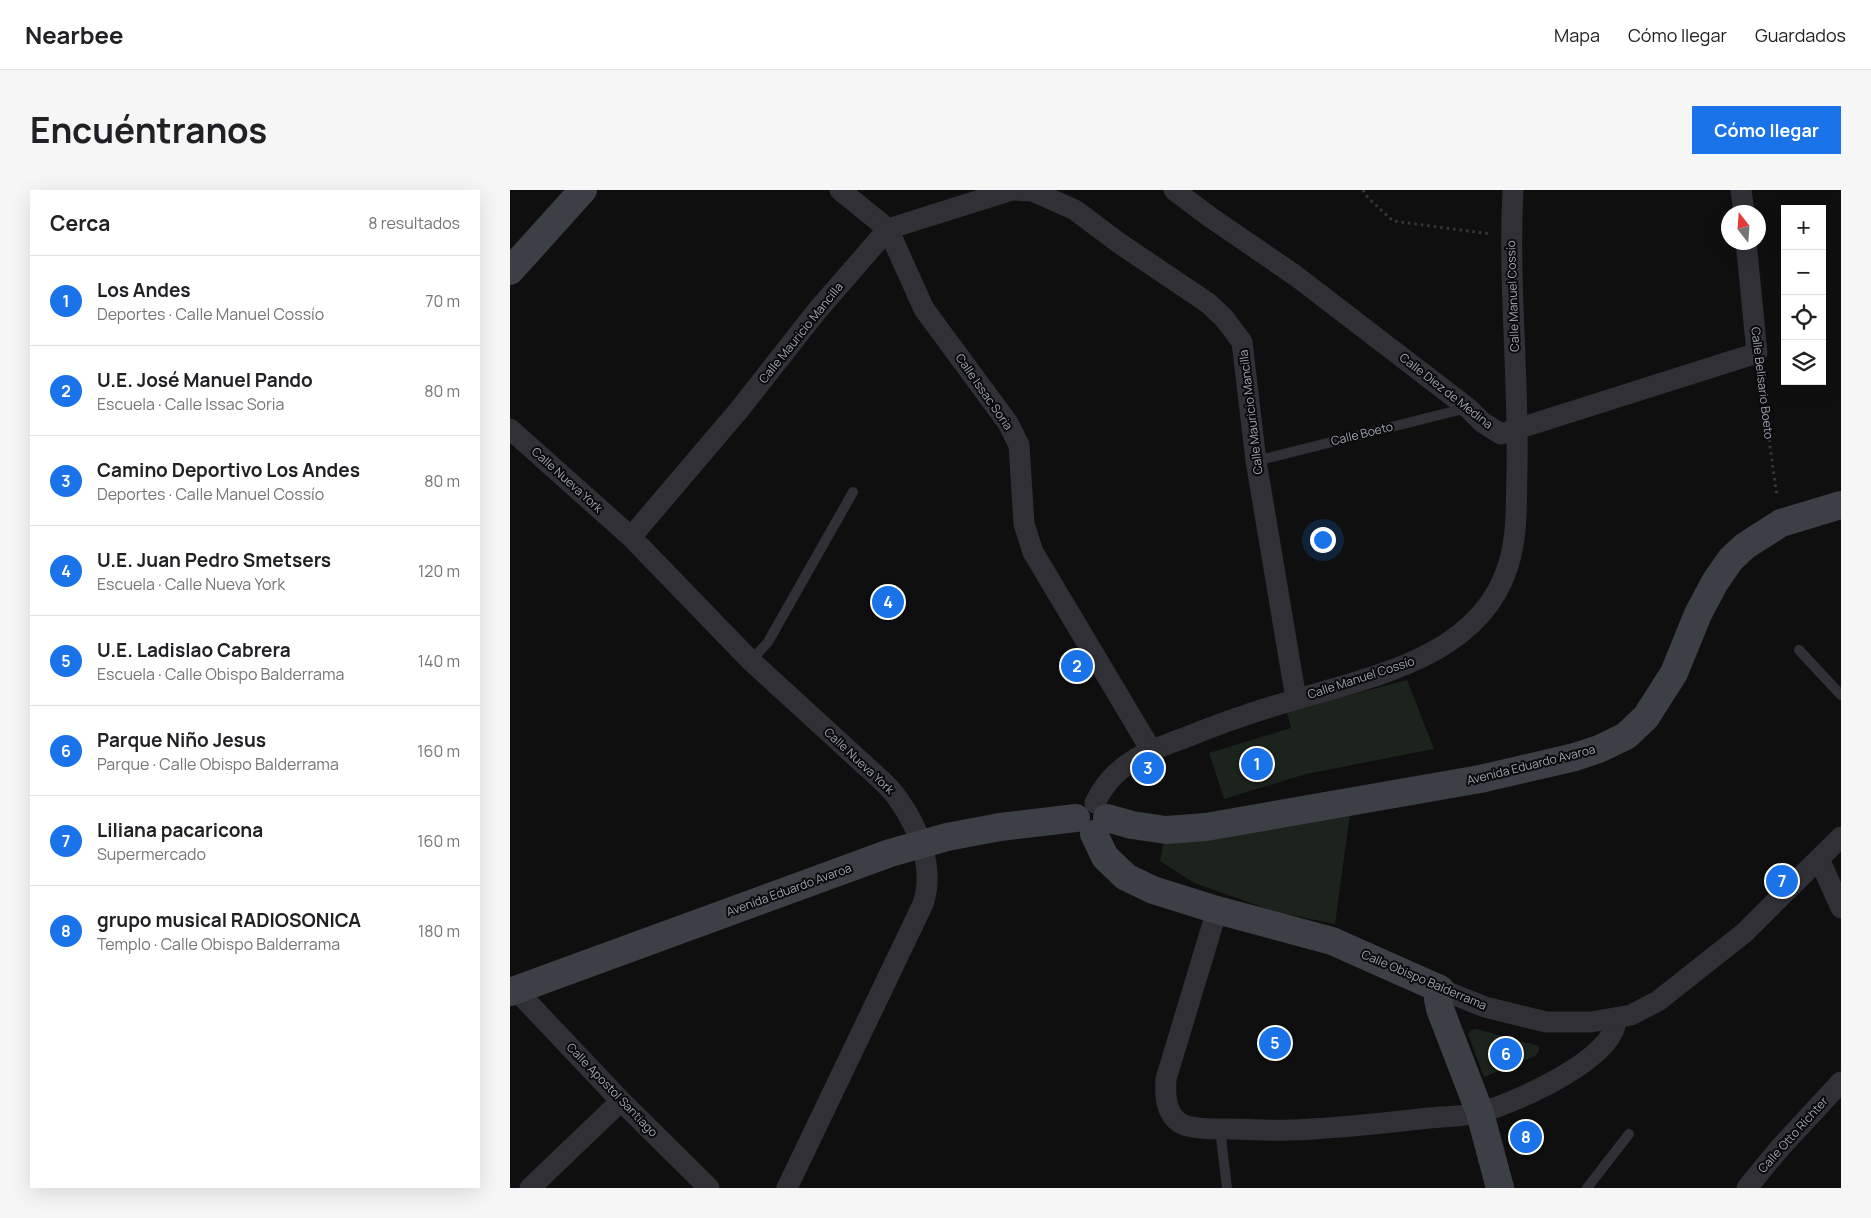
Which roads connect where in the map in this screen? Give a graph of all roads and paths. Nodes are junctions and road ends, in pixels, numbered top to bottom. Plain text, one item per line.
1 (583, 190) edge
2 (840, 190) edge
3 (1013, 190) edge
4 (1174, 190) edge
5 (1363, 190) edge
6 (1514, 190) edge
7 (1741, 190) edge
8 (1743, 205) edge
9 (888, 230) junction
10 (1511, 236) junction
11 (1747, 250) edge
12 (510, 271) edge
13 (1757, 353) junction
14 (1468, 408) junction
15 (1518, 427) junction
16 (510, 429) edge
17 (1256, 461) junction
18 (854, 492) dead end
19 (1841, 506) edge
20 (1781, 523) junction
21 (631, 537) junction
22 (1799, 650) dead end
23 (751, 661) junction
24 (1841, 695) edge
25 (1296, 699) junction
26 (1151, 750) junction
27 (1093, 818) junction
28 (1841, 837) edge
29 (921, 844) junction
30 (1819, 859) junction
31 (1841, 908) edge
32 (1217, 910) junction
33 (512, 988) edge
34 (1440, 989) junction
35 (1616, 1018) junction
36 (1841, 1082) edge
37 (621, 1101) junction
38 (1480, 1113) junction
39 (1220, 1129) junction
40 (1628, 1134) dead end
41 (530, 1188) edge
42 (709, 1188) edge
43 (787, 1188) edge
44 (1227, 1188) edge
45 (1500, 1188) edge
46 (1587, 1188) edge
47 (1747, 1188) edge

1 - 12 street
2 - 9 street, Calle Issac Soria
3 - 9 street, Calle Mauricio Mancilla
3 - 17 street, Calle Mauricio Mancilla
4 - 14 street, Calle Diez de Medina
5 - 10 path
6 - 10 street, Calle Manuel Cossío
7 - 8 street
9 - 21 street, Calle Mauricio Mancilla
9 - 26 street, Calle Issac Soria
10 - 15 street, Calle Manuel Cossío
11 - 13 street, Calle Belisario Boeto
13 - 15 street, Calle Diez de Medina
13 - 20 path, Calle Belisario Boeto
14 - 15 street, Calle Diez de Medina
14 - 17 lane, Calle Boeto
15 - 25 street, Calle Manuel Cossío
16 - 21 street, Calle Nueva York
17 - 25 street, Calle Mauricio Mancilla
18 - 23 lane
19 - 20 street, Avenida Eduardo Avaroa
20 - 27 street, Avenida Eduardo Avaroa
21 - 23 street, Calle Nueva York
22 - 24 lane
23 - 29 street, Calle Nueva York
25 - 26 street, Calle Manuel Cossío
26 - 27 street, Calle Manuel Cossío
27 - 29 street, Avenida Eduardo Avaroa
27 - 32 street, Calle Obispo Balderrama
28 - 30 street, Calle Obispo Balderrama
29 - 33 street, Avenida Eduardo Avaroa
29 - 43 street, Calle Nueva York
30 - 31 street
30 - 35 street, Calle Obispo Balderrama
32 - 34 street, Calle Obispo Balderrama
32 - 39 street
33 - 37 street, Calle Apostol Santiago
34 - 35 street, Calle Obispo Balderrama
34 - 38 street
35 - 38 street
36 - 47 street, Calle Otto Richter
37 - 41 street
37 - 42 street, Calle Apostol Santiago
38 - 39 street
38 - 45 street
39 - 44 lane
40 - 46 lane

